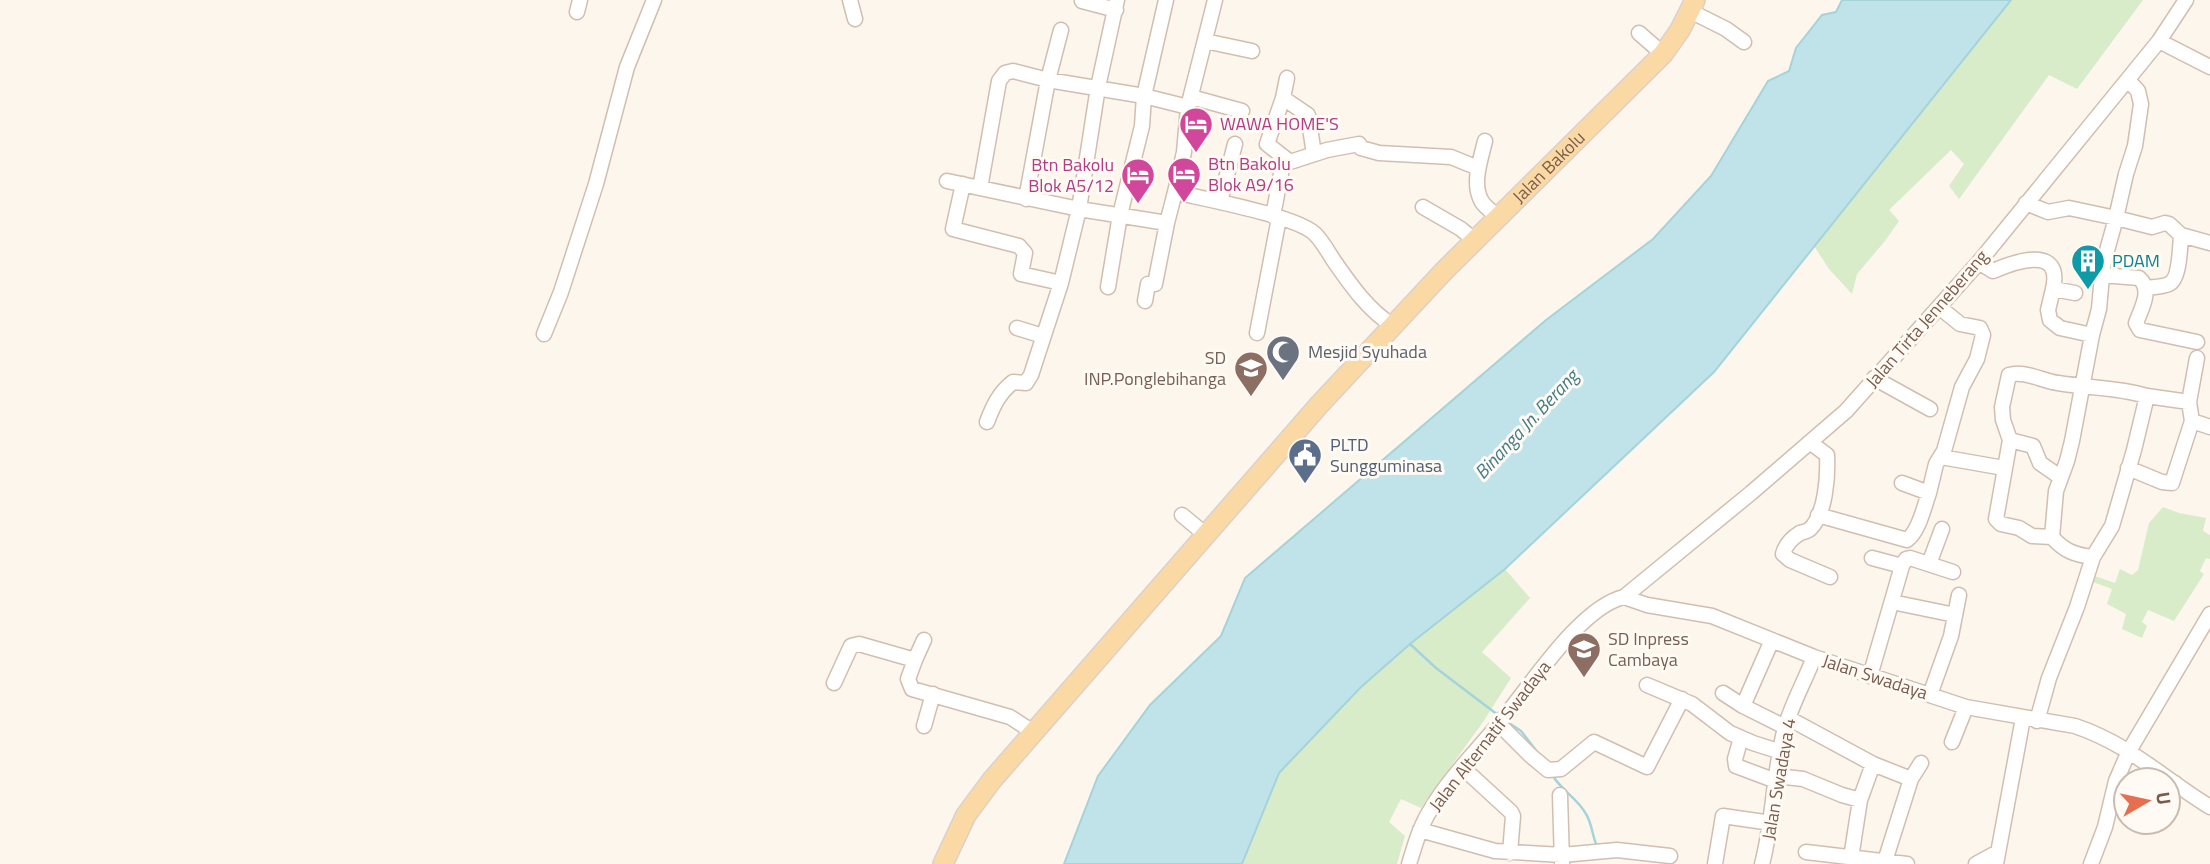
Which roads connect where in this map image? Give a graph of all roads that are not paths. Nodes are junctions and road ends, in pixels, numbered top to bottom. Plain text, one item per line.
1 (654, 0) edge
2 (850, 0) edge
3 (1166, 0) edge
4 (1215, 0) edge
5 (2186, 0) edge
6 (1082, 1) edge
7 (1116, 5) edge
8 (1692, 5) edge
9 (855, 19) dead end
10 (1061, 30) dead end
11 (1639, 33) dead end
12 (1205, 41) junction
13 (2159, 41) junction
14 (1744, 42) dead end
15 (1252, 51) dead end
16 (1658, 51) junction
17 (2210, 67) edge
18 (1286, 78) dead end
19 (1048, 80) junction
20 (2128, 80) junction
21 (1098, 88) junction
22 (1144, 96) junction
23 (1283, 98) junction
24 (1189, 102) junction
25 (1242, 111) dead end
26 (1485, 141) dead end
27 (1235, 144) dead end
28 (1314, 154) junction
29 (1284, 158) junction
30 (1478, 168) junction
31 (947, 181) dead end
32 (963, 184) junction
33 (981, 188) junction
34 (1175, 192) junction
35 (1026, 199) junction
36 (1220, 202) junction
37 (2026, 203) junction
38 (1423, 208) dead end
39 (1079, 209) junction
40 (1120, 215) junction
41 (1276, 217) junction
42 (1499, 217) junction
43 (2116, 218) junction
44 (1167, 223) junction
45 (2181, 235) junction
46 (1474, 240) junction
47 (2210, 243) edge
48 (1979, 262) junction
49 (2102, 275) junction
50 (1061, 283) junction
51 (1108, 287) dead end
52 (2146, 288) junction
53 (2053, 289) junction
54 (2075, 293) dead end
55 (1145, 301) dead end
56 (1939, 307) junction
57 (1392, 326) junction
58 (1017, 328) dead end
59 (1257, 333) dead end
60 (544, 334) dead end
61 (2092, 335) junction
62 (1043, 336) junction
63 (2197, 342) dead end
64 (2197, 358) dead end
65 (1874, 378) junction
66 (2083, 386) junction
67 (2147, 396) junction
68 (2189, 402) junction
69 (1930, 409) dead end
70 (2192, 421) junction
71 (987, 422) dead end
72 (2210, 426) edge
73 (2010, 440) junction
74 (1811, 443) junction
75 (1941, 457) junction
76 (2004, 468) junction
77 (2128, 468) junction
78 (2060, 477) junction
79 (1902, 483) dead end
80 (1929, 492) junction
81 (1182, 515) dead end
82 (1818, 515) junction
83 (1942, 529) dead end
84 (1203, 532) junction
85 (2052, 537) junction
86 (2093, 557) junction
87 (1872, 558) dead end
88 (1929, 564) junction
89 (1902, 566) junction
90 (1953, 572) dead end
91 (1830, 577) dead end
92 (1959, 595) dead end
93 (1624, 597) junction
94 (1892, 602) junction
95 (2210, 614) edge
96 (1955, 615) junction
97 (924, 640) dead end
98 (1772, 640) junction
99 (1814, 657) junction
100 (915, 660) junction
101 (1870, 676) junction
102 (834, 684) dead end
103 (1647, 685) dead end
104 (1723, 693) dead end
105 (933, 694) junction
106 (1930, 695) junction
107 (1682, 699) junction
108 (1743, 706) junction
109 (1966, 707) junction
110 (2030, 719) junction
111 (1787, 723) junction
112 (1499, 724) junction
113 (924, 726) dead end
114 (1027, 727) junction
115 (1741, 738) junction
116 (1952, 742) dead end
117 (2129, 751) junction
118 (1780, 752) junction
119 (1920, 763) dead end
120 (1873, 764) junction
121 (2151, 766) edge
122 (1462, 767) junction
123 (1777, 778) junction
124 (1911, 779) junction
125 (2182, 788) edge
126 (1560, 795) dead end
127 (1860, 800) junction
128 (2210, 807) edge
129 (1771, 823) junction
130 (1420, 830) junction
131 (1806, 852) dead end
132 (1510, 853) junction
133 (1670, 856) dead end
134 (1589, 858) edge
135 (1851, 858) junction
136 (1997, 858) edge
137 (1562, 859) edge
138 (1885, 861) junction
139 (943, 864) edge
140 (1409, 864) edge
141 (1714, 864) edge
142 (1762, 864) edge
143 (1907, 864) edge
144 (1976, 864) edge
145 (2091, 864) edge

1 - 60 street
2 - 9 street
3 - 22 street
4 - 12 street
5 - 13 street, Jalan Tirta Jenneberang
6 - 7 street
7 - 21 street
8 - 14 street
8 - 16 main road, Jalan Bakolu
10 - 19 street
11 - 16 street
12 - 15 street
12 - 24 street
13 - 17 street
13 - 20 street, Jalan Tirta Jenneberang
16 - 42 main road, Jalan Bakolu
18 - 23 street
19 - 21 street
19 - 33 street
19 - 35 street
20 - 37 street, Jalan Tirta Jenneberang
20 - 43 street
21 - 22 street
21 - 39 street
22 - 24 street
22 - 40 street
23 - 28 street
23 - 29 street
24 - 25 street
24 - 34 street
26 - 30 street
27 - 36 street
28 - 29 street
28 - 30 street
29 - 41 street
30 - 42 street
31 - 32 street
32 - 33 street
32 - 50 street
33 - 35 street
34 - 36 street
34 - 44 street
35 - 39 street
36 - 41 street
37 - 43 street
37 - 48 street, Jalan Tirta Jenneberang
38 - 46 street
39 - 40 street
39 - 50 street
40 - 44 street
40 - 51 street
41 - 57 street
41 - 59 street
42 - 46 main road, Jalan Bakolu
43 - 45 street
43 - 49 street
44 - 55 street
45 - 47 street
45 - 52 street
46 - 57 main road, Jalan Bakolu
48 - 53 street
48 - 56 street, Jalan Tirta Jenneberang
49 - 52 street
49 - 61 street
50 - 62 street
52 - 63 street
53 - 54 street
53 - 61 street
56 - 65 street, Jalan Tirta Jenneberang
56 - 75 street
57 - 84 main road, Jalan Bakolu
58 - 62 street
61 - 66 street
62 - 71 street
64 - 68 street
65 - 69 street
65 - 74 street, Jalan Tirta Jenneberang
66 - 67 street
66 - 73 street
66 - 78 street
67 - 68 street
67 - 77 street
68 - 70 street
70 - 72 street
70 - 77 street
73 - 76 street
73 - 78 street
74 - 82 street
74 - 93 street, Jalan Tirta Jenneberang
75 - 76 street
75 - 80 street
76 - 85 street
77 - 86 street
78 - 85 street
79 - 80 street
80 - 82 street
81 - 84 street
82 - 91 street
83 - 88 street
84 - 114 main road, Jalan Bakolu
85 - 86 street
86 - 110 street
87 - 89 street
88 - 89 street
88 - 90 street
89 - 94 street
92 - 96 street
93 - 98 street, Jalan Swadaya
93 - 112 street, Jalan Alternatif Swadaya
94 - 96 street
94 - 101 street
95 - 117 street
96 - 106 street
97 - 100 street
98 - 99 street, Jalan Swadaya
98 - 108 street
99 - 101 street, Jalan Swadaya
99 - 111 street, Jalan Swadaya 4
100 - 102 street
100 - 105 street
101 - 106 street, Jalan Swadaya
103 - 107 street
104 - 108 street
105 - 113 street
105 - 114 street
106 - 109 street, Jalan Swadaya
107 - 112 street
107 - 115 street
108 - 111 street
109 - 110 street, Jalan Swadaya
109 - 116 street
110 - 117 street, Jalan Swadaya
110 - 136 street
111 - 118 street, Jalan Swadaya 4
111 - 120 street
112 - 122 street, Jalan Alternatif Swadaya
114 - 139 main road, Jalan Bakolu
115 - 118 street
115 - 123 street
117 - 121 street, Jalan Swadaya
117 - 145 street
118 - 123 street, Jalan Swadaya 4
119 - 124 street
120 - 124 street
120 - 127 street
122 - 130 street, Jalan Alternatif Swadaya
122 - 132 street
123 - 127 street
123 - 129 street, Jalan Swadaya 4
124 - 138 street
125 - 128 street, Jalan Swadaya
126 - 137 street
127 - 135 street
129 - 141 street
129 - 142 street, Jalan Swadaya 4
130 - 132 street
130 - 140 street, Jalan Alternatif Swadaya
131 - 135 street
132 - 137 street
133 - 134 street
134 - 137 street
135 - 138 street
136 - 144 street
138 - 143 street

